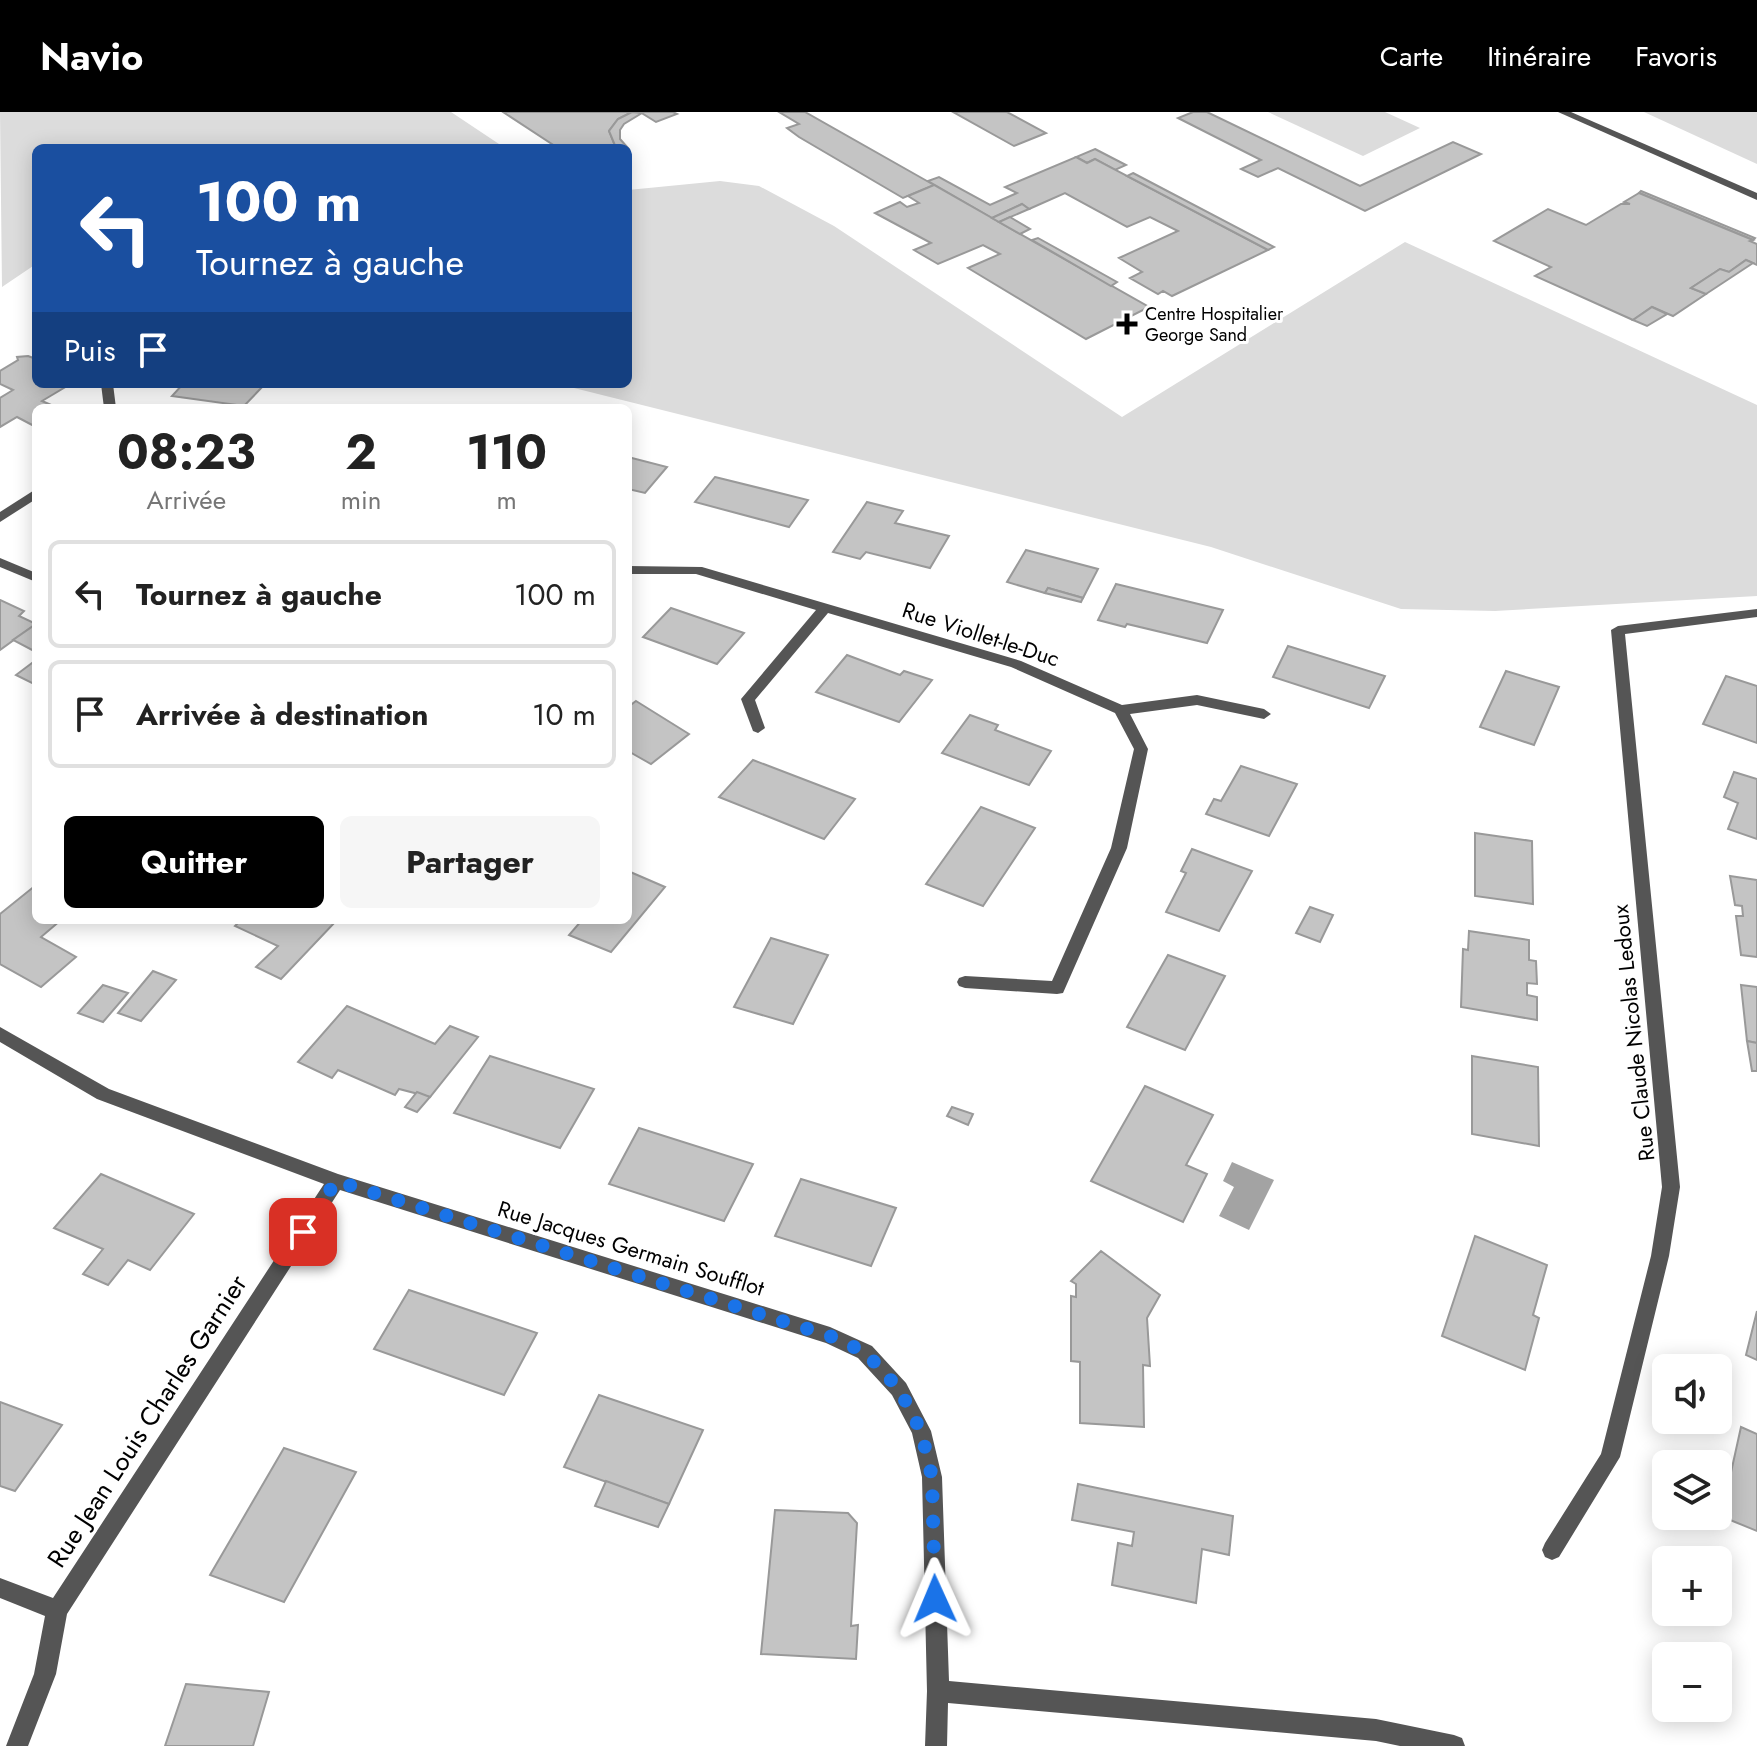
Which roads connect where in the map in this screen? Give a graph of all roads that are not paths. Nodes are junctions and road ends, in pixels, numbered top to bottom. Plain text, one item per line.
1 (1563, 112) edge
2 (1757, 197) edge
3 (32, 496) edge
4 (0, 518) edge
5 (0, 562) edge
6 (632, 570) edge
7 (32, 576) edge
8 (825, 608) junction
9 (1757, 613) edge
10 (1121, 710) junction
11 (1264, 714) dead end
12 (758, 728) dead end
13 (965, 982) dead end
14 (0, 1034) edge
15 (336, 1181) junction
16 (1552, 1550) dead end
17 (0, 1588) edge
18 (57, 1610) junction
19 (938, 1691) junction
20 (17, 1746) edge
21 (936, 1746) edge
22 (1454, 1746) edge

1 - 2 street
3 - 4 street
5 - 7 street
6 - 8 street, Rue Viollet-le-Duc
8 - 10 street, Rue Viollet-le-Duc
8 - 12 street
9 - 16 street, Rue Claude Nicolas Ledoux
10 - 11 street
10 - 13 street
14 - 15 street, Rue Jacques Germain Soufflot
15 - 18 street, Rue Jean Louis Charles Garnier
15 - 19 street, Rue Jacques Germain Soufflot
17 - 18 street
18 - 20 street, Rue Jean Louis Charles Garnier
19 - 21 street, Rue Jacques Germain Soufflot
19 - 22 street

